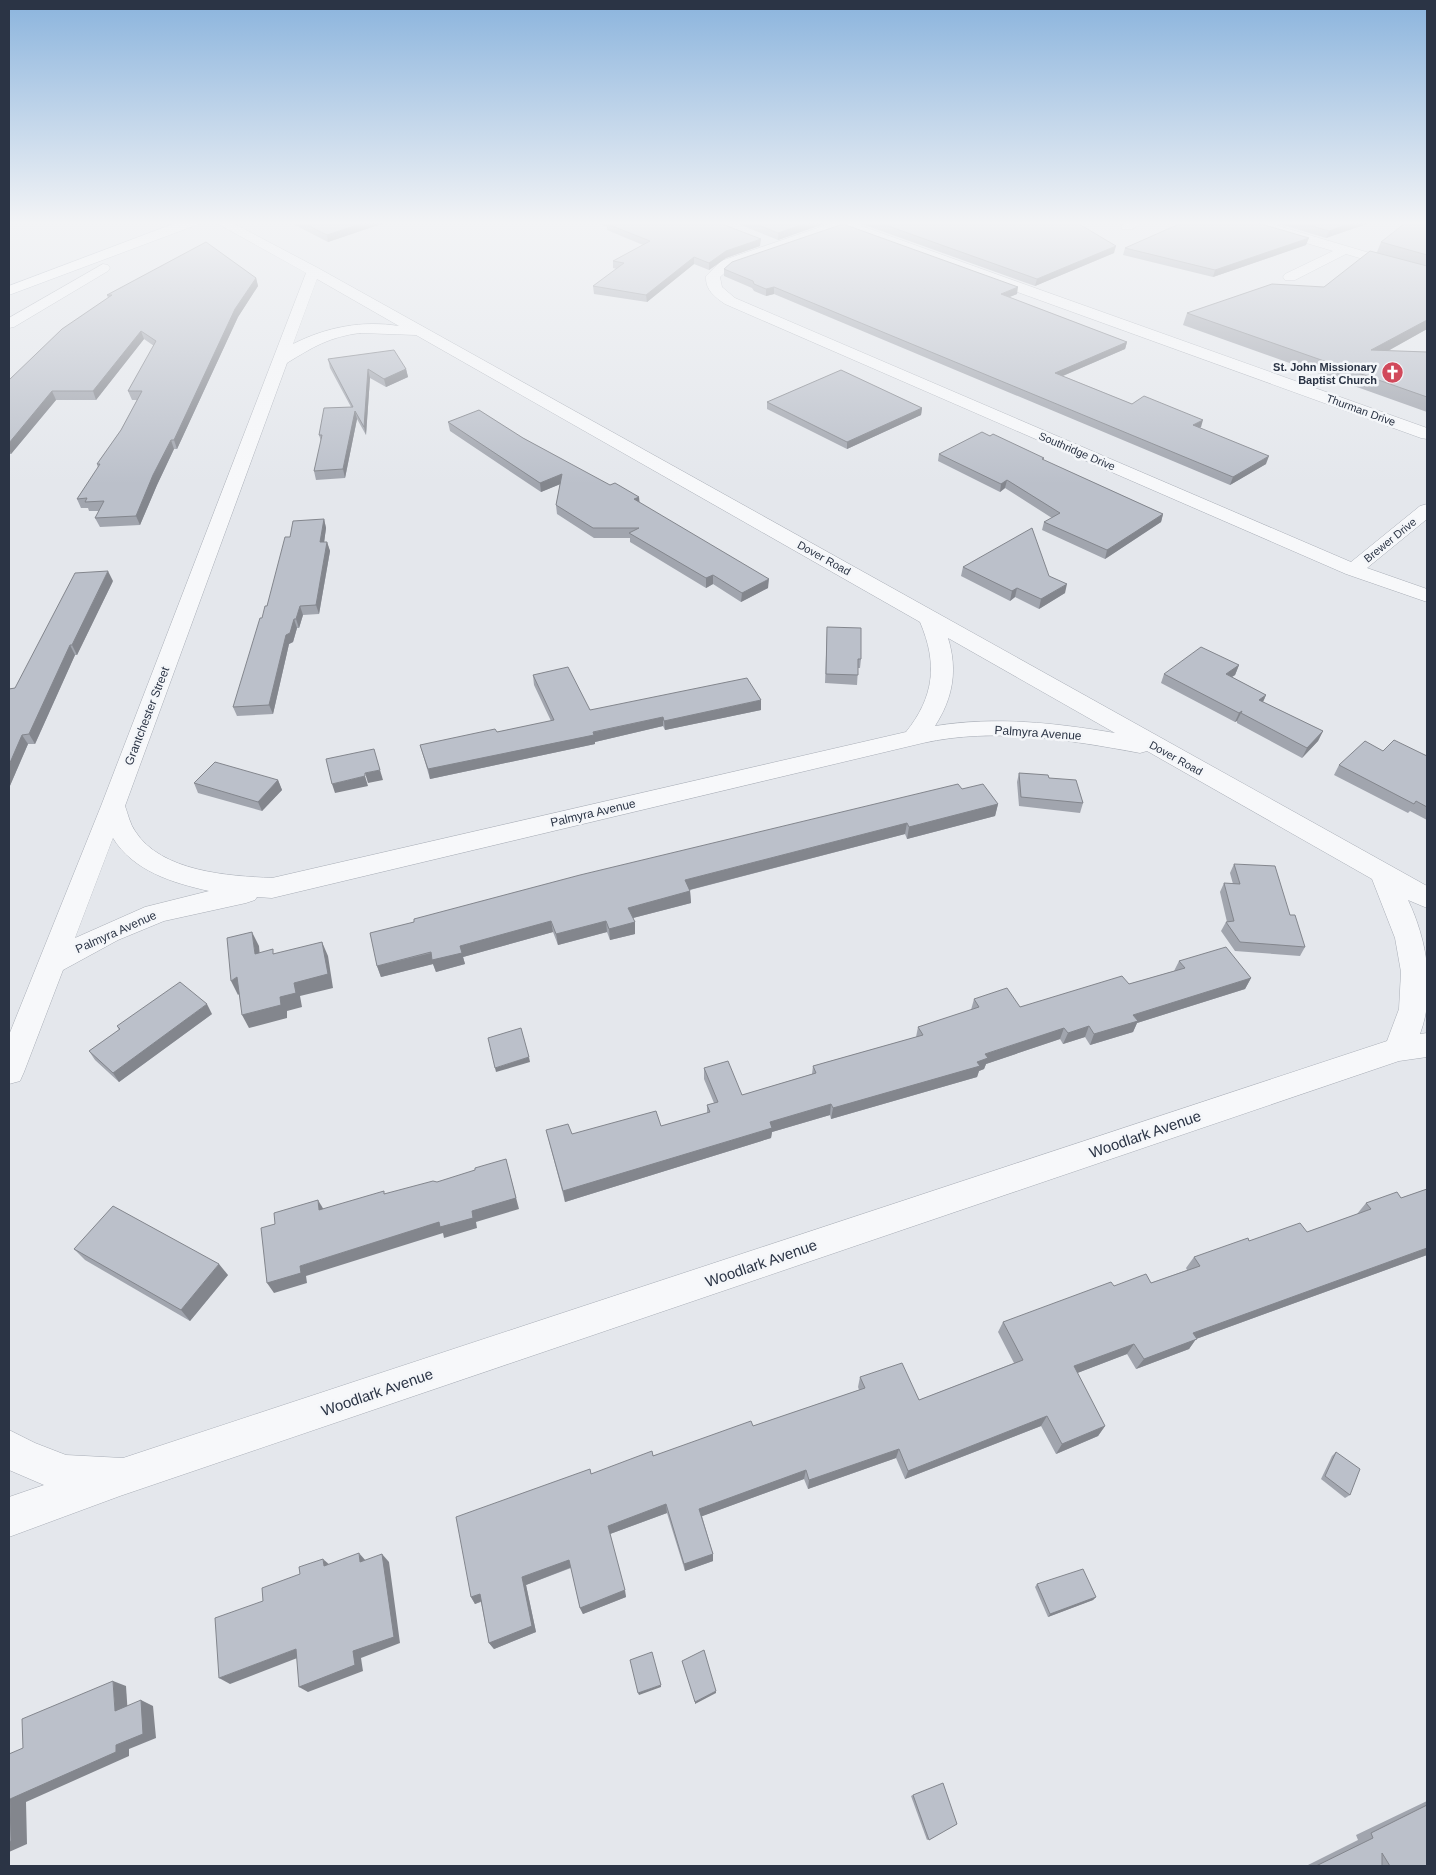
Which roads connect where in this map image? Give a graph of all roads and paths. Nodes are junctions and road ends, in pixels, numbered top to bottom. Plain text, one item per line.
1 (35, 308) edge
2 (301, 308) edge
3 (380, 308) edge
4 (747, 308) edge
5 (1083, 308) edge
6 (9, 324) edge
7 (430, 337) junction
8 (282, 360) junction
9 (1427, 434) edge
10 (1427, 510) edge
11 (1352, 570) junction
12 (1427, 596) edge
13 (928, 616) junction
14 (914, 738) junction
15 (1162, 750) junction
16 (113, 806) junction
17 (1382, 872) junction
18 (272, 888) junction
19 (1427, 898) edge
20 (50, 964) junction
21 (1413, 1047) edge
22 (9, 1072) edge
23 (9, 1449) edge
24 (123, 1477) junction
25 (9, 1517) edge

1 - 6 street
2 - 8 street, Grantchester Street
3 - 7 street, Dover Road
4 - 11 street, Southridge Drive
5 - 9 street, Thurman Drive
7 - 8 street
7 - 13 street, Dover Road
8 - 16 street, Grantchester Street
10 - 11 street, Brewer Drive
11 - 12 street, Southridge Drive
13 - 14 street
13 - 15 street, Dover Road
14 - 15 street, Palmyra Avenue
14 - 18 street, Palmyra Avenue
15 - 17 street, Dover Road
16 - 18 street, Palmyra Avenue
16 - 20 street, Grantchester Street
17 - 19 street, Dover Road
17 - 21 street, Woodlark Avenue
18 - 20 street, Palmyra Avenue
20 - 22 street, Grantchester Street
21 - 24 street, Woodlark Avenue
23 - 24 street, Woodlark Avenue
24 - 25 street, Woodlark Avenue

